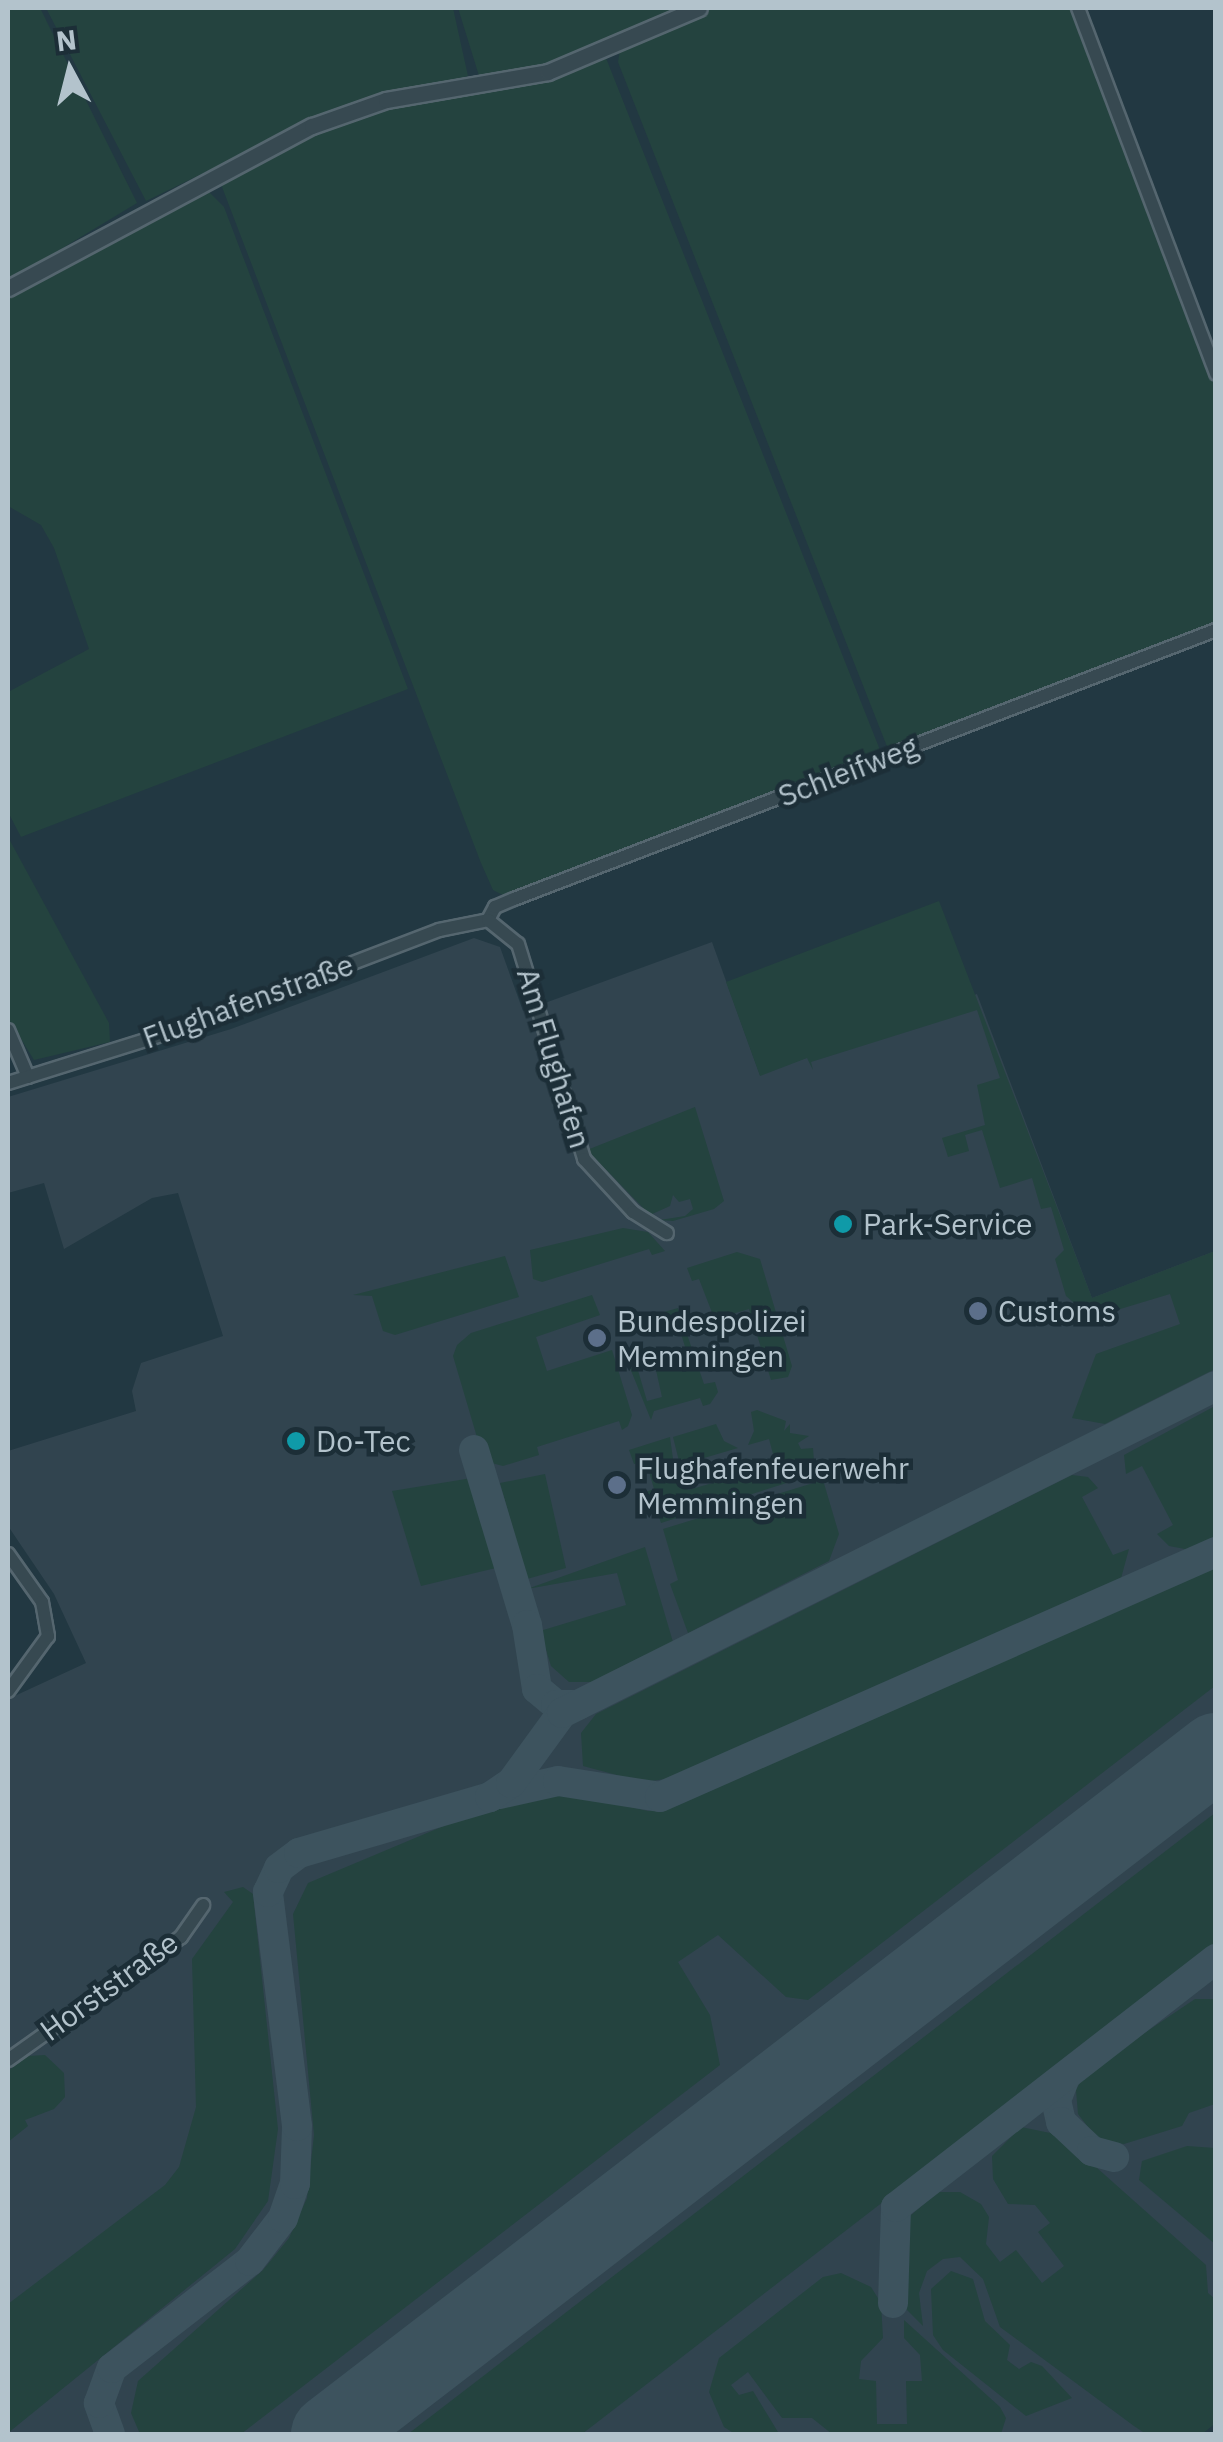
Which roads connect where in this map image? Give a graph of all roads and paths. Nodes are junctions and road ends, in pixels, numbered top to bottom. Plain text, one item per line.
1 (699, 8) edge
2 (1078, 8) edge
3 (8, 288) edge
4 (1216, 374) edge
5 (1216, 630) edge
6 (488, 920) junction
7 (8, 1030) edge
8 (28, 1077) junction
9 (8, 1083) edge
10 (668, 1233) dead end
11 (8, 1554) edge
12 (8, 1691) edge
13 (202, 1905) dead end
14 (8, 2060) edge

1 - 3 street
2 - 4 street
5 - 6 street, Schleifweg
6 - 8 street, Flughafenstraße
6 - 10 street, Am Flughafen
7 - 8 street
8 - 9 street, Flughafenstraße
11 - 12 street
13 - 14 street, Horststraße

